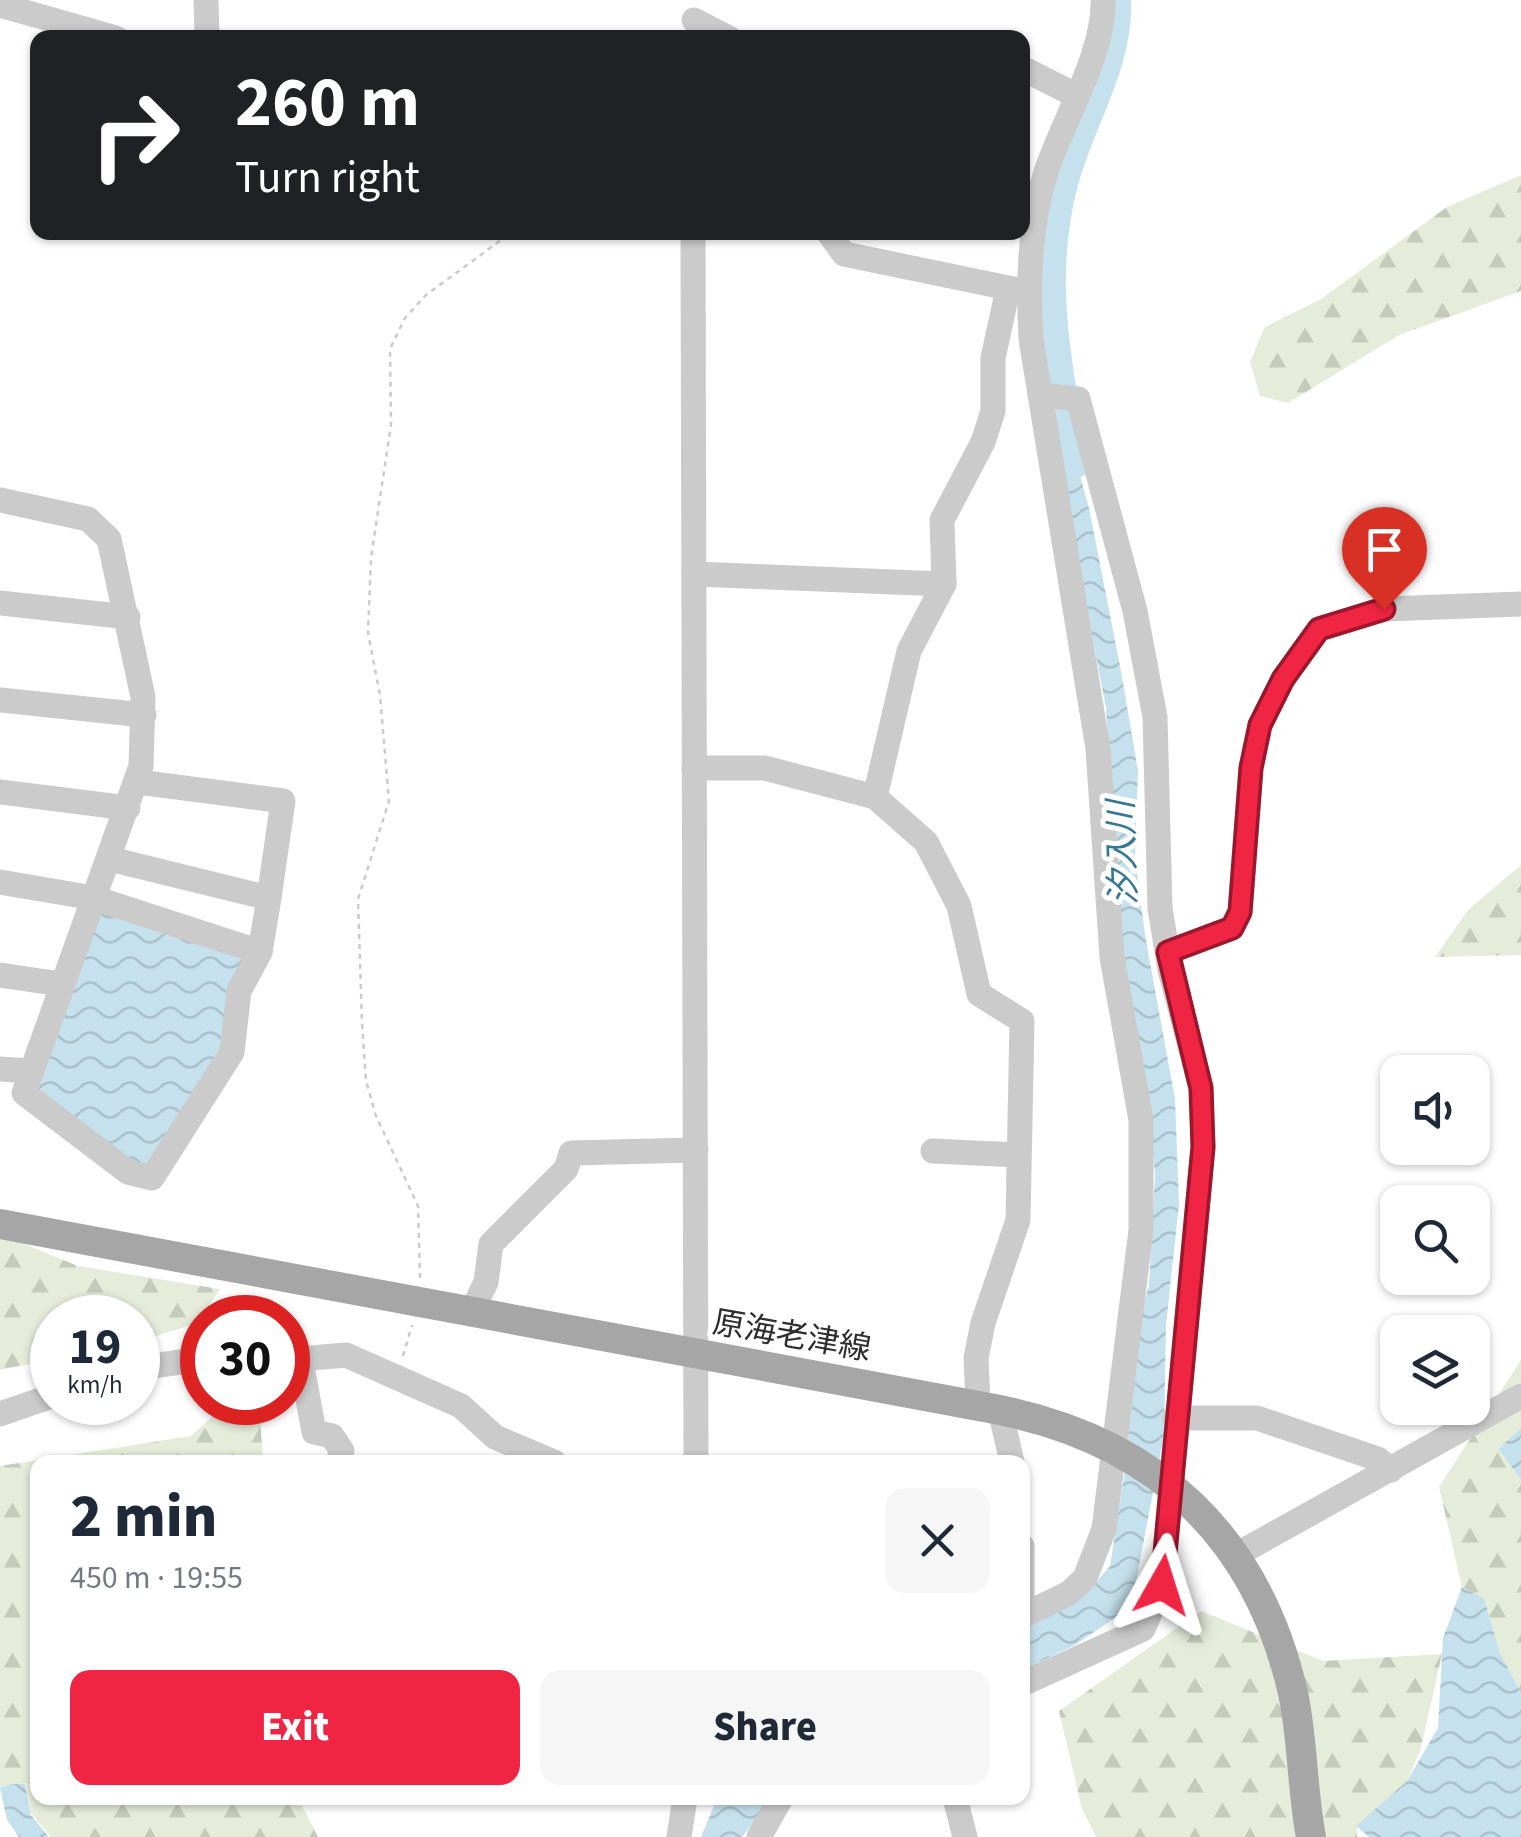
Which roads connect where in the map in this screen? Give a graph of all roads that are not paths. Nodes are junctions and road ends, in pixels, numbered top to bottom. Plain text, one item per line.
1 (206, 0) edge
2 (1103, 0) edge
3 (0, 5) edge
4 (88, 30) edge
5 (207, 30) edge
6 (1030, 72) edge
7 (1075, 95) junction
8 (1030, 239) edge
9 (693, 240) edge
10 (834, 240) edge
11 (1030, 240) edge
12 (1018, 290) junction
13 (1040, 395) junction
14 (0, 500) edge
15 (694, 574) junction
16 (944, 584) junction
17 (0, 602) edge
18 (1521, 604) edge
19 (128, 617) junction
20 (0, 700) edge
21 (144, 715) junction
22 (694, 768) junction
23 (138, 782) junction
24 (0, 792) edge
25 (876, 796) junction
26 (128, 808) junction
27 (110, 859) junction
28 (0, 882) edge
29 (94, 898) junction
30 (268, 898) junction
31 (260, 952) junction
32 (1168, 952) junction
33 (0, 975) edge
34 (62, 984) junction
35 (0, 1068) edge
36 (30, 1071) junction
37 (696, 1150) junction
38 (933, 1151) dead end
39 (1018, 1155) junction
40 (0, 1224) edge
41 (471, 1313) junction
42 (696, 1354) junction
43 (310, 1359) edge
44 (1521, 1396) edge
45 (30, 1404) edge
46 (989, 1408) junction
47 (0, 1414) edge
48 (310, 1418) edge
49 (1175, 1418) junction
50 (1115, 1447) junction
51 (341, 1455) edge
52 (537, 1455) edge
53 (696, 1455) edge
54 (1009, 1455) edge
55 (1391, 1470) junction
56 (1171, 1484) junction
57 (1236, 1554) junction
58 (1030, 1612) edge
59 (1030, 1680) edge
60 (684, 1805) edge
61 (778, 1805) edge
62 (957, 1805) edge
63 (680, 1837) edge
64 (759, 1837) edge
65 (965, 1837) edge
66 (1311, 1837) edge

1 - 5 street
2 - 7 street
3 - 4 street
6 - 7 street
7 - 8 street
9 - 15 street
10 - 12 street
11 - 12 street
12 - 13 street
12 - 16 street
13 - 32 street
13 - 50 street
14 - 19 street
15 - 16 street
15 - 22 street
16 - 25 street
17 - 19 street
18 - 32 street
19 - 21 street
20 - 21 street
21 - 23 street
22 - 25 street
22 - 37 street
23 - 26 street
23 - 30 street
24 - 26 street
25 - 39 street
26 - 27 street
27 - 29 street
27 - 30 street
28 - 29 street
29 - 31 street
29 - 34 street
30 - 31 street
31 - 36 street
32 - 49 street
33 - 34 street
34 - 36 street
35 - 36 street
37 - 41 street
37 - 42 street
38 - 39 street
39 - 46 street
40 - 41 main road, 原海老津線
41 - 42 main road, 原海老津線
42 - 46 main road, 原海老津線
42 - 53 street
43 - 52 street
44 - 55 street
45 - 47 street
46 - 50 main road, 原海老津線
46 - 54 street
48 - 51 street
49 - 55 street
49 - 56 street
50 - 56 main road, 原海老津線
50 - 58 street
55 - 57 street
56 - 57 main road, 原海老津線
56 - 59 street
57 - 66 main road, 原海老津線
60 - 63 street
61 - 64 street
62 - 65 street

